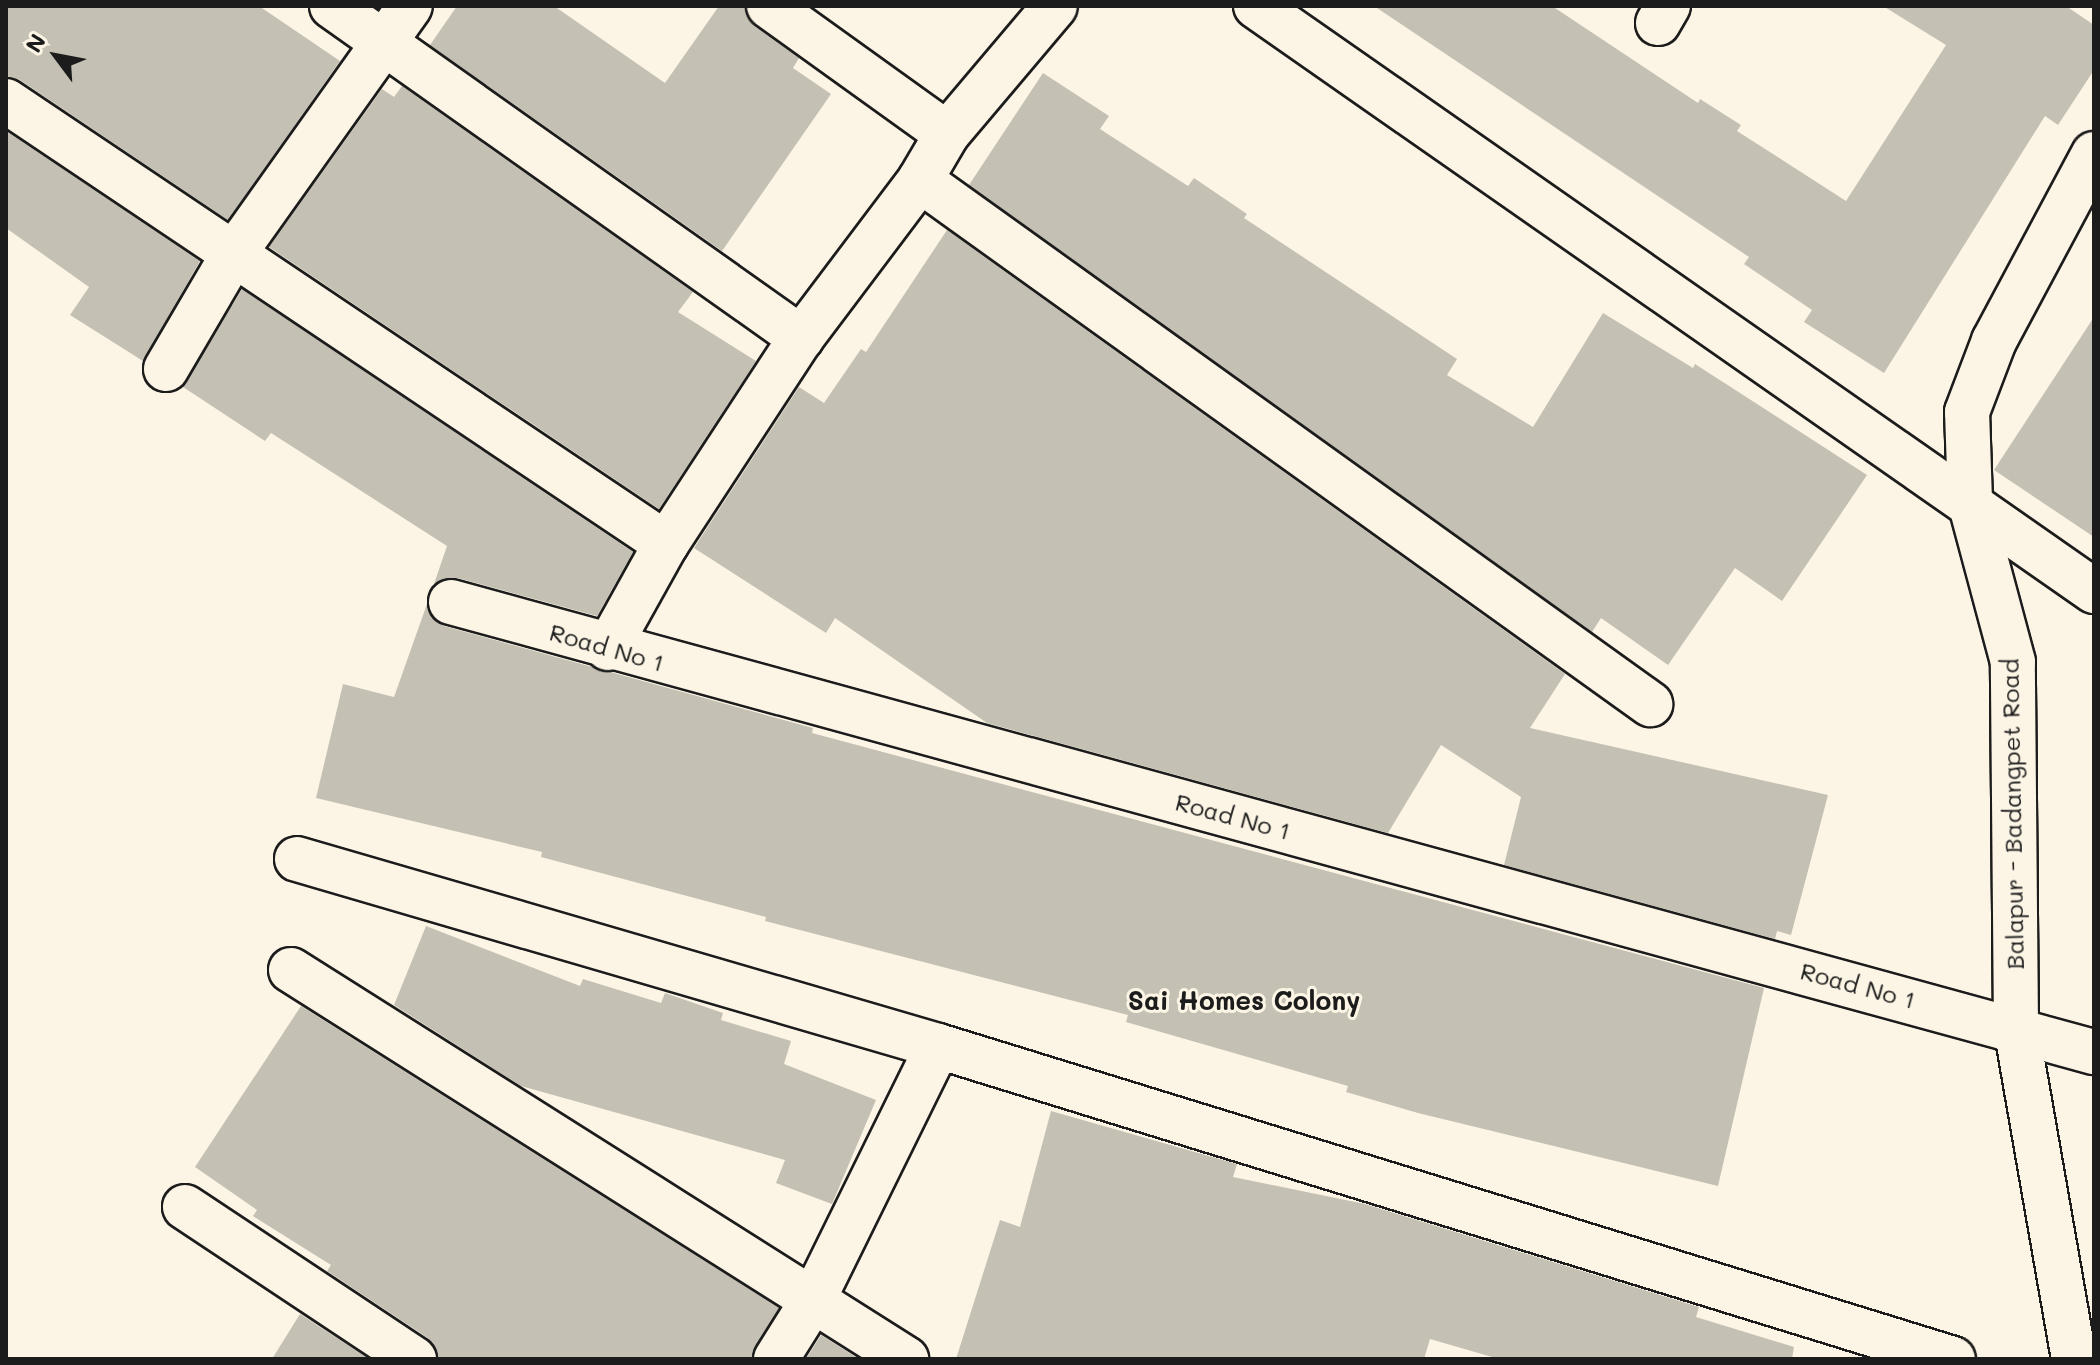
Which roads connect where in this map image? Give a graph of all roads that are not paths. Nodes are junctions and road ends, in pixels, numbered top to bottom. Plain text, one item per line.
1 (332, 6) edge
2 (410, 6) edge
3 (769, 6) edge
4 (1055, 6) edge
5 (1256, 6) edge
6 (383, 41) junction
7 (6, 101) edge
8 (947, 134) junction
9 (2094, 154) edge
10 (920, 180) junction
11 (233, 255) junction
12 (801, 338) junction
13 (166, 369) dead end
14 (1970, 501) junction
15 (666, 544) junction
16 (2094, 591) edge
17 (451, 602) dead end
18 (608, 648) junction
19 (1650, 704) dead end
20 (297, 859) dead end
21 (291, 970) dead end
22 (2016, 1027) junction
23 (938, 1046) junction
24 (2094, 1052) edge
25 (185, 1207) dead end
26 (813, 1300) junction
27 (414, 1359) edge
28 (776, 1359) edge
29 (906, 1359) edge
30 (1953, 1359) edge
31 (2074, 1359) edge

1 - 6 street
2 - 6 street
3 - 8 street
4 - 8 street
5 - 14 street
6 - 11 street
6 - 12 street
7 - 11 street
8 - 10 street
9 - 14 street, Balapur - Badangpet Road
10 - 12 street
10 - 19 street
11 - 13 street
11 - 15 street
12 - 15 street
14 - 16 street
14 - 22 street, Balapur - Badangpet Road
15 - 18 street
17 - 18 street, Road No 1
18 - 22 street, Road No 1
20 - 23 street
21 - 26 street
22 - 24 street, Road No 1
22 - 31 street, Balapur - Badangpet Road
23 - 26 street
23 - 30 street
25 - 27 street
26 - 28 street
26 - 29 street

